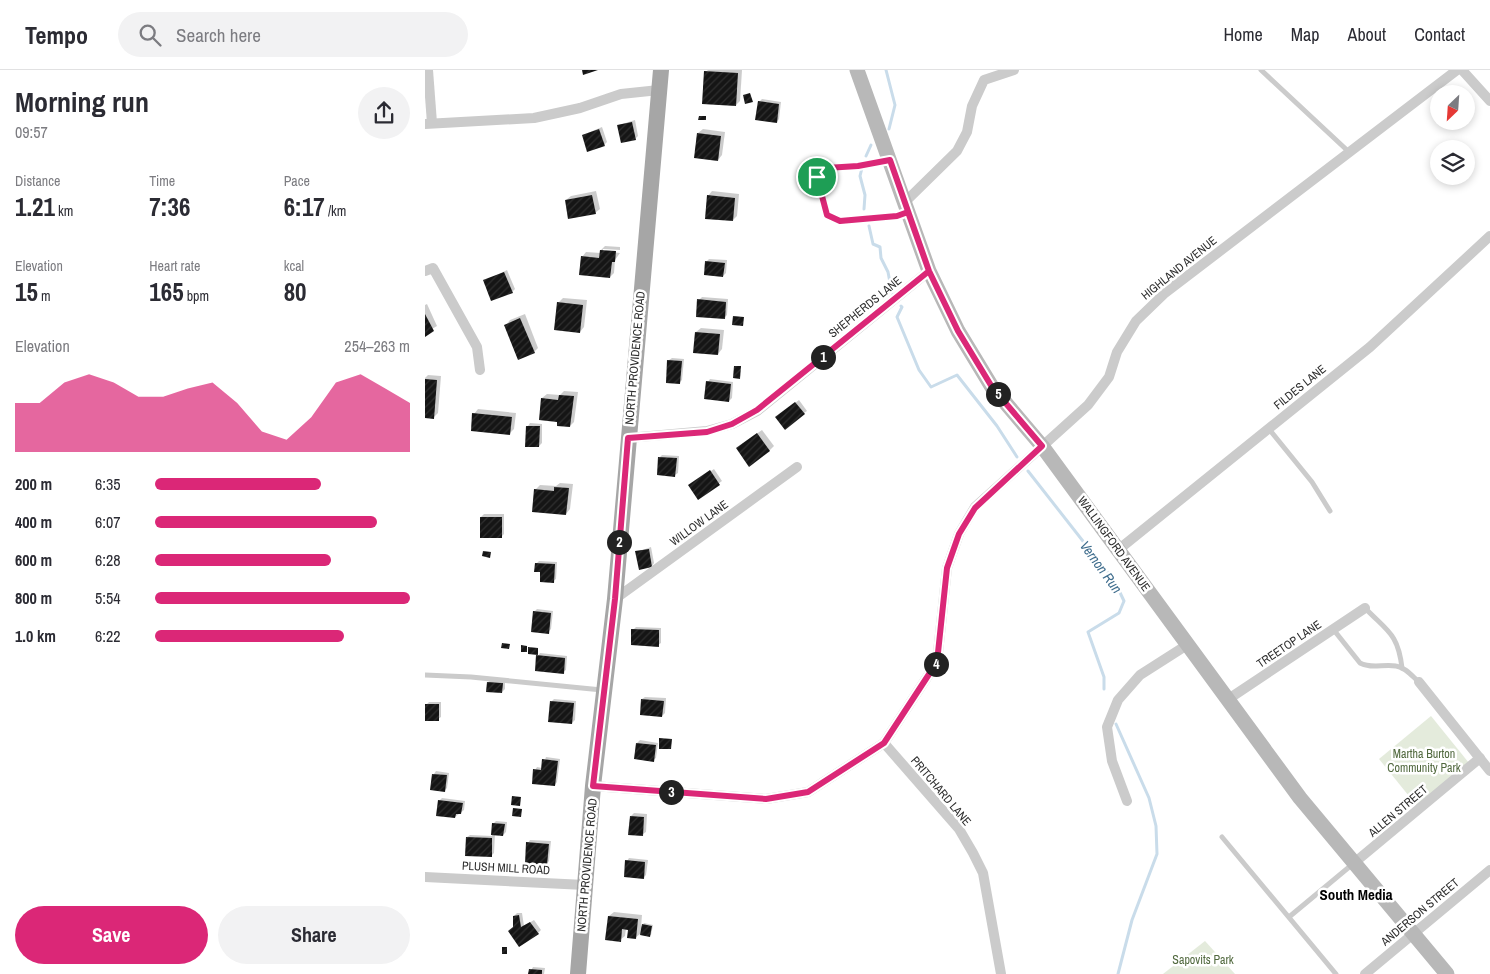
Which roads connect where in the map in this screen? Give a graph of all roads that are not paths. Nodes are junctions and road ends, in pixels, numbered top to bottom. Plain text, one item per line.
1 (428, 70) edge
2 (661, 70) edge
3 (857, 70) edge
4 (1014, 70) edge
5 (1261, 70) edge
6 (1457, 70) edge
7 (1462, 70) edge
8 (659, 90) junction
9 (1490, 100) edge
10 (429, 124) edge
11 (1349, 152) junction
12 (890, 160) junction
13 (907, 207) junction
14 (1490, 236) edge
15 (425, 271) edge
16 (929, 271) junction
17 (480, 370) dead end
18 (1269, 428) junction
19 (628, 438) junction
20 (1042, 446) junction
21 (797, 467) dead end
22 (1329, 511) dead end
23 (1118, 550) junction
24 (615, 599) junction
25 (1365, 608) joint
26 (1333, 629) junction
27 (1187, 646) junction
28 (1402, 668) junction
29 (425, 676) edge
30 (1419, 682) joint
31 (605, 690) junction
32 (1227, 700) junction
33 (884, 743) junction
34 (1480, 758) junction
35 (1490, 770) edge
36 (593, 786) junction
37 (1127, 801) dead end
38 (1222, 837) dead end
39 (1354, 863) junction
40 (1490, 870) edge
41 (425, 877) edge
42 (585, 885) junction
43 (1289, 917) junction
44 (1413, 934) junction
45 (578, 974) edge
46 (1001, 974) edge
47 (1336, 974) edge
48 (1365, 974) edge
49 (1447, 974) edge

1 - 10 street
2 - 8 main road, NORTH PROVIDENCE ROAD
3 - 12 street, WALLINGFORD AVENUE
4 - 13 street
5 - 11 lane
6 - 11 street, HIGHLAND AVENUE
7 - 9 street
8 - 10 street
8 - 19 main road, NORTH PROVIDENCE ROAD
11 - 20 street, HIGHLAND AVENUE
12 - 13 street, WALLINGFORD AVENUE
12 - 13 lane
13 - 16 street, WALLINGFORD AVENUE
14 - 18 street, FILDES LANE
15 - 17 street
16 - 19 street, SHEPHERDS LANE
16 - 20 street, WALLINGFORD AVENUE
18 - 22 lane
18 - 23 street, FILDES LANE
19 - 24 main road, NORTH PROVIDENCE ROAD
20 - 23 street, WALLINGFORD AVENUE
20 - 33 street, HIGHLAND AVENUE
21 - 24 street, WILLOW LANE
23 - 27 street, WALLINGFORD AVENUE
24 - 31 main road, NORTH PROVIDENCE ROAD
25 - 26 street, TREETOP LANE
25 - 28 lane
26 - 28 lane
26 - 32 street, TREETOP LANE
27 - 32 street, WALLINGFORD AVENUE
27 - 37 street
28 - 30 lane
29 - 31 lane
30 - 34 street
31 - 36 main road, NORTH PROVIDENCE ROAD
32 - 39 street, WALLINGFORD AVENUE
33 - 36 street, HIGHLAND AVENUE
33 - 46 street, PRITCHARD LANE
34 - 35 street
34 - 39 street, ALLEN STREET
36 - 42 main road, NORTH PROVIDENCE ROAD
38 - 43 lane
39 - 43 lane
39 - 44 street, WALLINGFORD AVENUE
40 - 44 street, ANDERSON STREET
41 - 42 street, PLUSH MILL ROAD
42 - 45 main road, NORTH PROVIDENCE ROAD
43 - 47 lane
44 - 48 street, ANDERSON STREET
44 - 49 street, WALLINGFORD AVENUE

